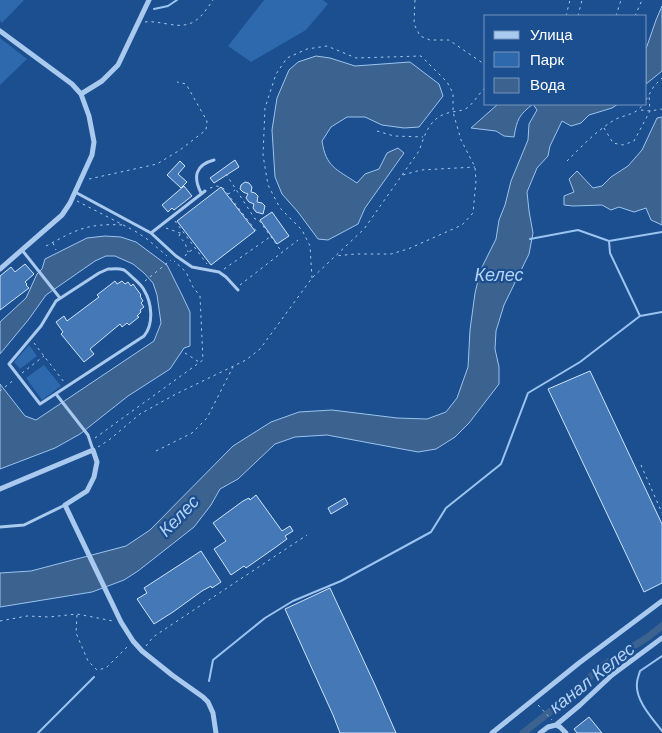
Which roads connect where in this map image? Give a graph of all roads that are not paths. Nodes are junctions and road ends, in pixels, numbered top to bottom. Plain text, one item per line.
1 (149, 0) edge
2 (0, 31) edge
3 (82, 94) junction
4 (214, 160) dead end
5 (76, 192) junction
6 (151, 233) junction
7 (22, 250) junction
8 (0, 269) edge
9 (237, 289) road end
10 (60, 298) junction
11 (56, 394) junction
12 (93, 450) junction
13 (0, 490) edge
14 (65, 505) junction
15 (0, 527) edge
16 (662, 602) edge
17 (662, 638) edge
18 (556, 725) junction
19 (216, 733) edge
20 (492, 733) edge
21 (540, 733) edge
22 (566, 733) edge

1 - 3 street
2 - 3 street
3 - 5 street
4 - 6 lane
5 - 6 lane
5 - 7 street
6 - 9 lane
7 - 8 street
7 - 10 lane
10 - 11 lane
10 - 11 lane
11 - 12 lane
12 - 13 street
12 - 14 street
14 - 15 lane
14 - 19 street
16 - 20 street
17 - 18 street
18 - 21 street
18 - 22 street

